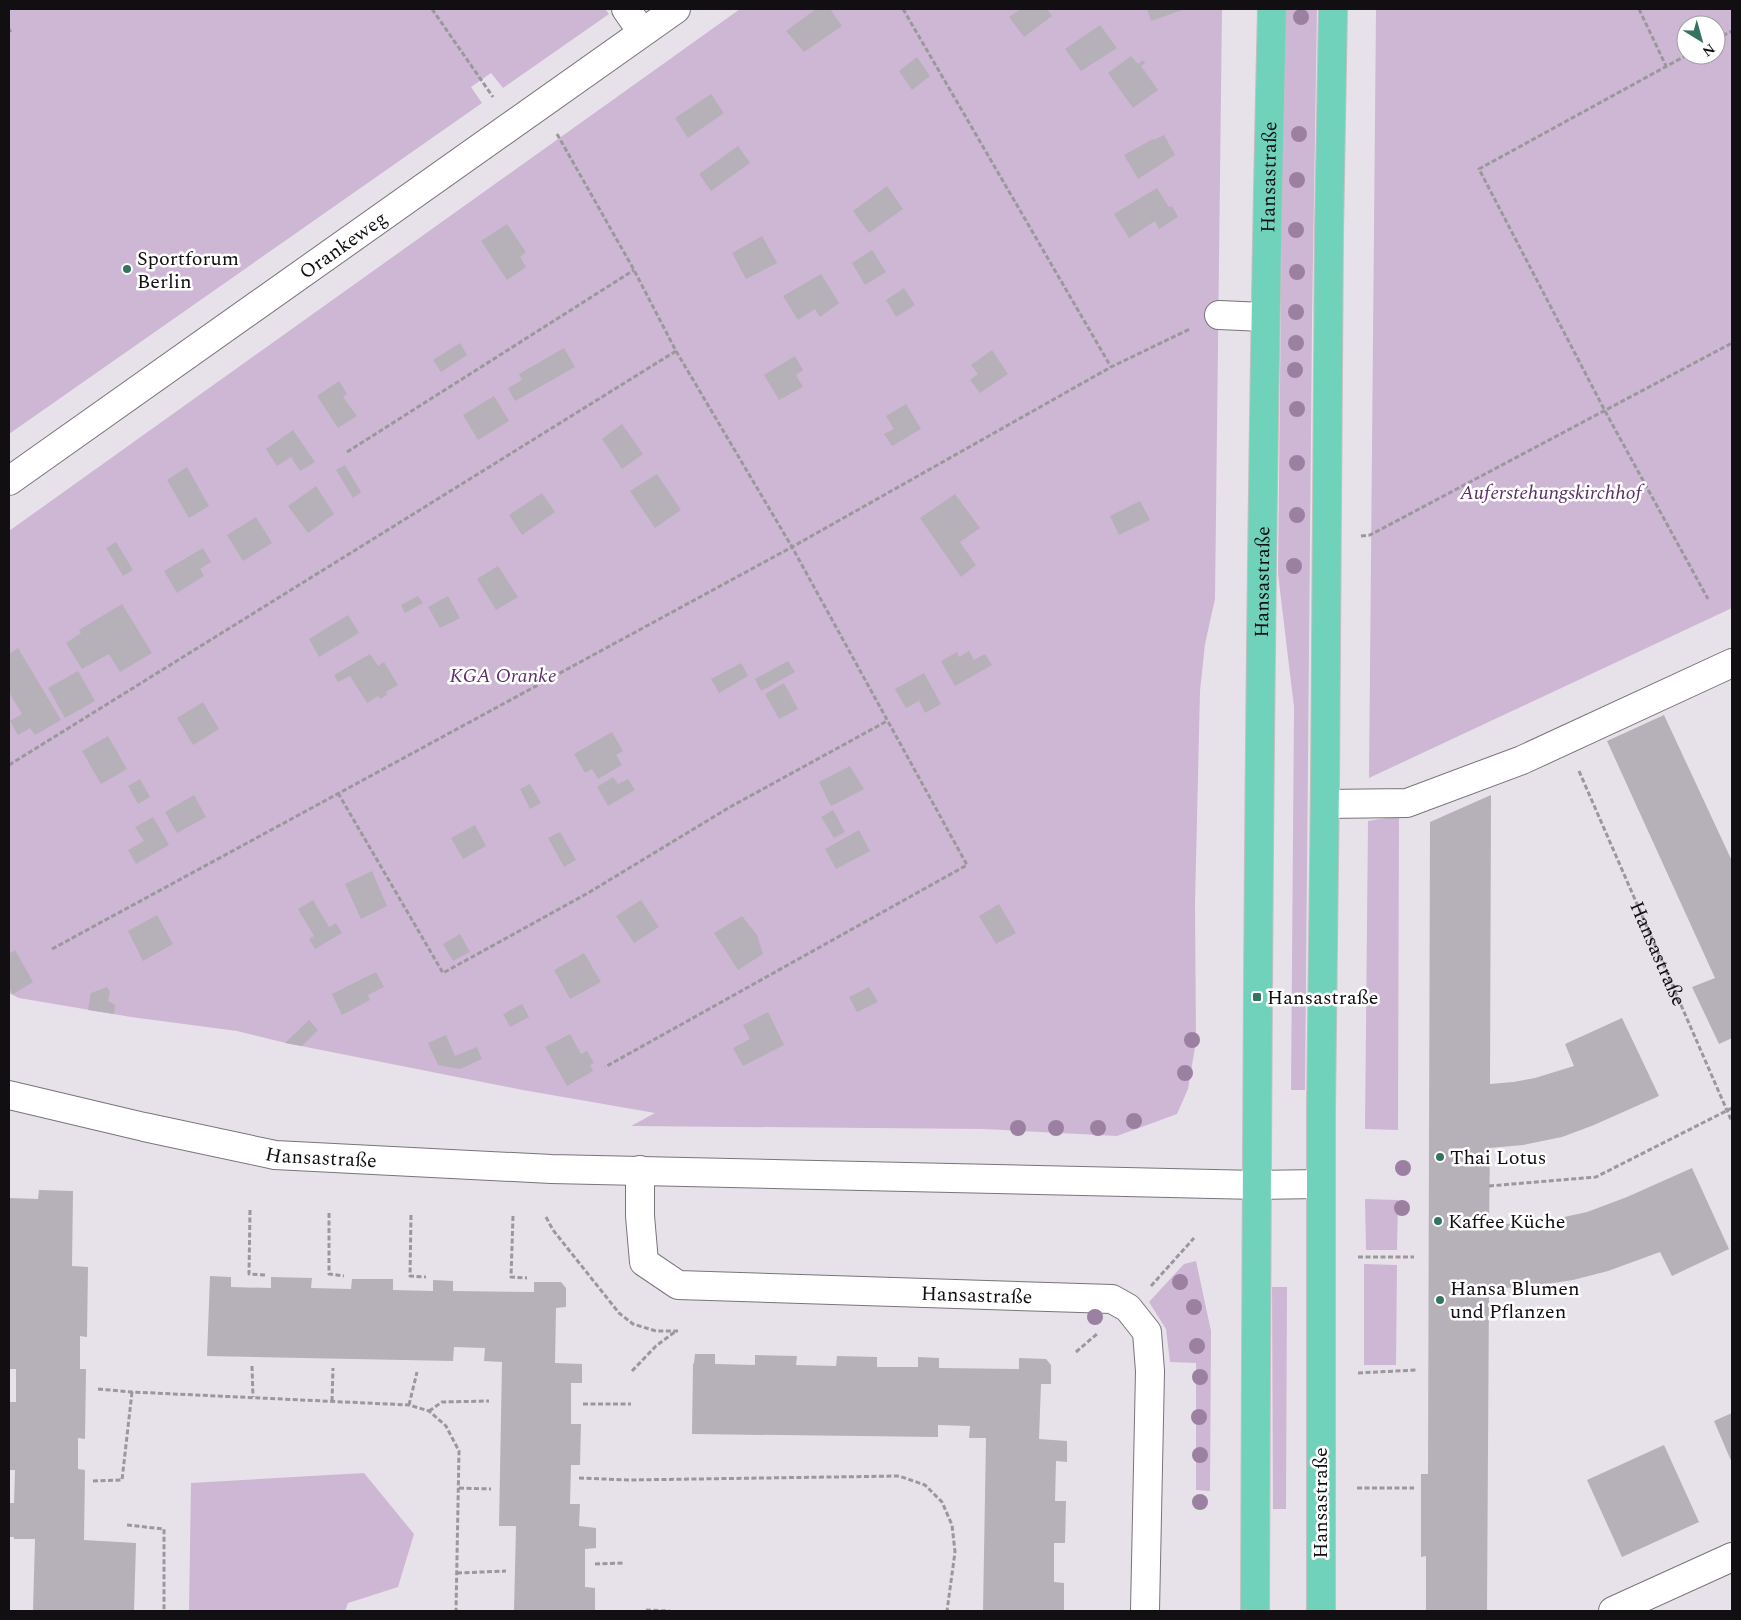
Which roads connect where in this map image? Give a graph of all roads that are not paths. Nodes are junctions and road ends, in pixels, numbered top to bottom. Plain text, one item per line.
1 (626, 9) edge
2 (676, 9) edge
3 (1272, 9) edge
4 (1333, 9) edge
5 (642, 32) junction
6 (1218, 315) road end
7 (1264, 317) junction
8 (9, 481) edge
9 (1732, 663) edge
10 (1325, 804) junction
11 (9, 1095) edge
12 (640, 1170) junction
13 (1320, 1184) junction
14 (1257, 1186) junction
15 (1732, 1557) edge
16 (1145, 1611) edge
17 (1255, 1611) edge
18 (1321, 1611) edge
19 (1613, 1611) edge

1 - 5 street
2 - 5 street, Orankeweg
3 - 7 main road, Hansastraße
4 - 10 main road, Hansastraße
5 - 8 street, Orankeweg
6 - 7 street
7 - 14 main road, Hansastraße
9 - 10 street
10 - 13 main road, Hansastraße
11 - 12 street, Hansastraße
12 - 14 street, Hansastraße
12 - 16 street, Hansastraße
13 - 14 street, Hansastraße
13 - 18 main road, Hansastraße
14 - 17 main road, Hansastraße
15 - 19 street

